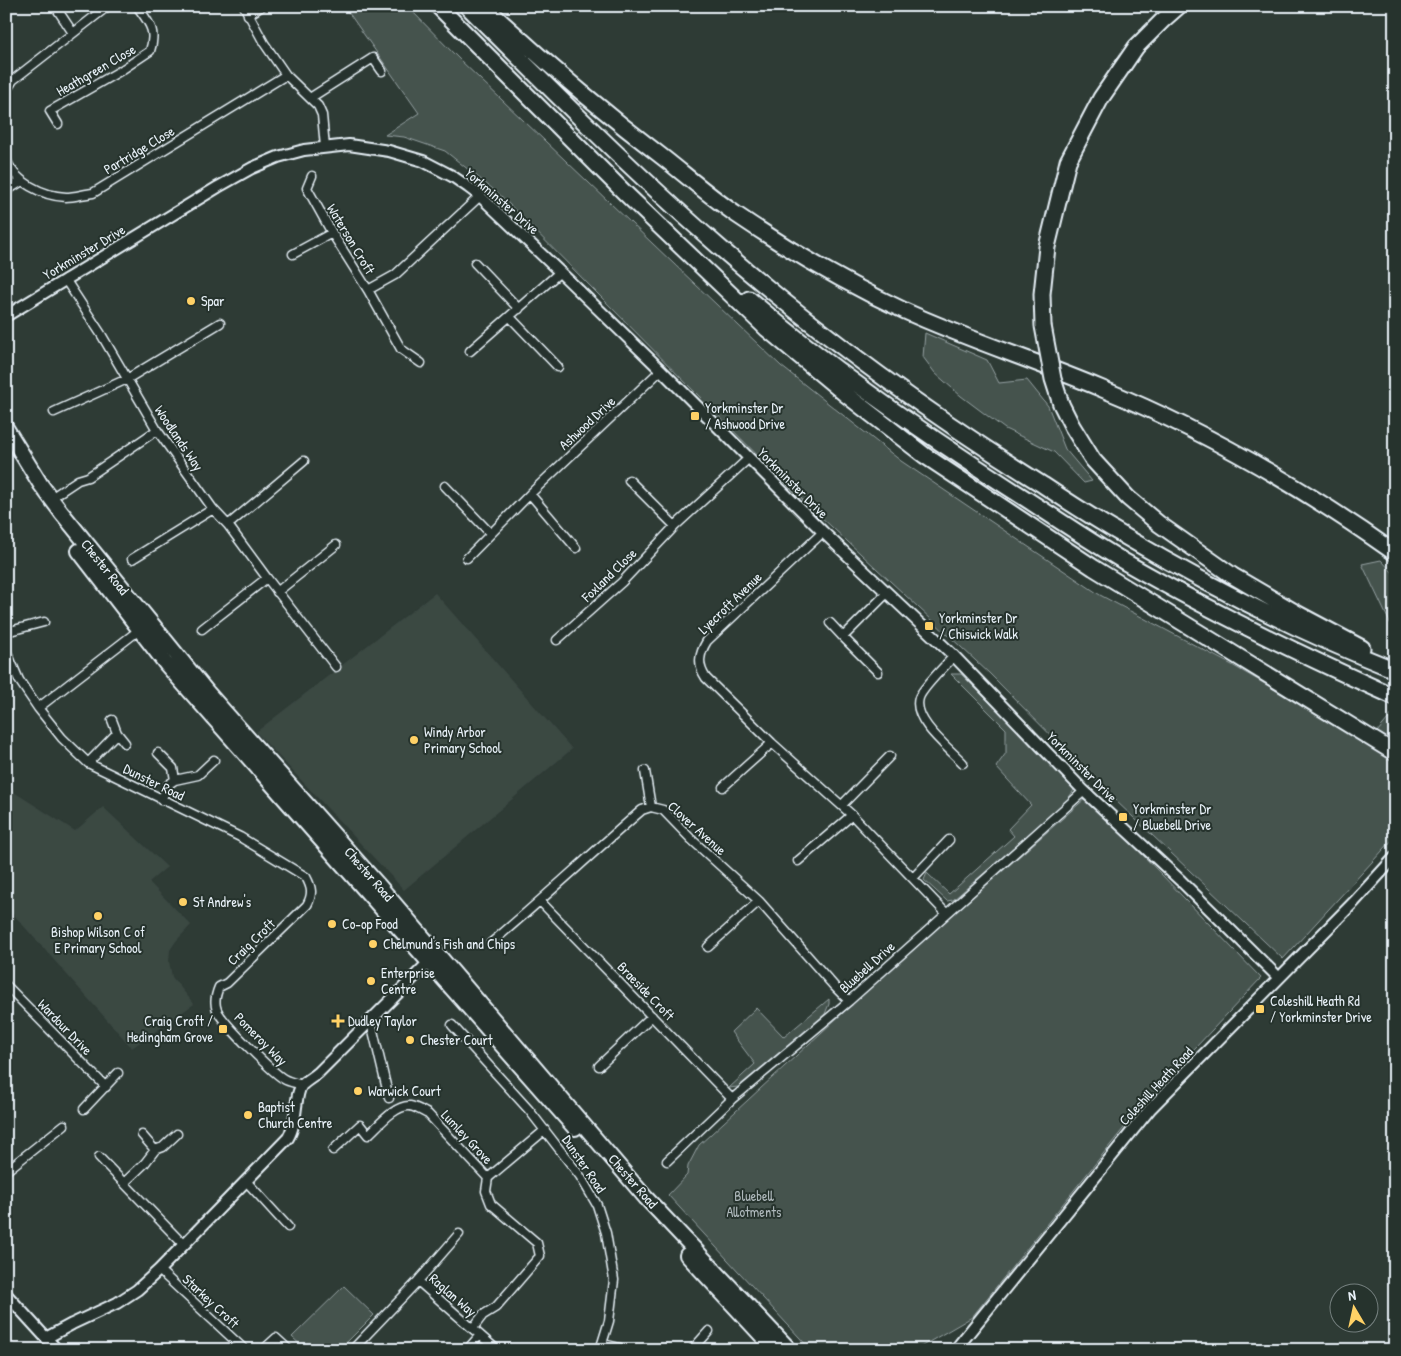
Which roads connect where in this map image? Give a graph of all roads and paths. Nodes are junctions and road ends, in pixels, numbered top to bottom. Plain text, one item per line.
1 (55, 6) edge
2 (108, 6) edge
3 (137, 6) edge
4 (244, 6) edge
5 (262, 6) edge
6 (438, 6) edge
7 (468, 6) edge
8 (484, 6) edge
9 (1179, 6) edge
10 (248, 15) junction
11 (73, 33) junction
12 (382, 71) dead end
13 (286, 75) junction
14 (6, 91) edge
15 (310, 98) junction
16 (58, 124) dead end
17 (325, 147) junction
18 (6, 159) edge
19 (312, 176) dead end
20 (22, 181) junction
21 (6, 191) edge
22 (625, 193) junction
23 (480, 196) junction
24 (332, 234) junction
25 (293, 254) dead end
26 (475, 264) dead end
27 (560, 272) junction
28 (65, 279) junction
29 (368, 290) junction
30 (519, 309) junction
31 (6, 316) edge
32 (510, 316) junction
33 (220, 324) dead end
34 (470, 351) dead end
35 (421, 363) dead end
36 (558, 367) dead end
37 (661, 370) junction
38 (127, 379) junction
39 (54, 412) dead end
40 (6, 428) edge
41 (157, 430) junction
42 (6, 444) edge
43 (749, 458) junction
44 (304, 461) dead end
45 (629, 480) dead end
46 (445, 486) dead end
47 (530, 494) junction
48 (51, 498) junction
49 (213, 509) junction
50 (228, 525) junction
51 (675, 526) junction
52 (823, 532) junction
53 (490, 533) junction
54 (336, 545) dead end
55 (576, 548) dead end
56 (1395, 553) edge
57 (467, 558) dead end
58 (132, 559) dead end
59 (266, 578) junction
60 (277, 592) junction
61 (887, 593) junction
62 (44, 622) dead end
63 (830, 623) dead end
64 (202, 629) dead end
65 (139, 630) junction
66 (6, 632) edge
67 (842, 637) junction
68 (557, 640) dead end
69 (6, 650) edge
70 (954, 656) junction
71 (1395, 665) edge
72 (336, 667) dead end
73 (1395, 670) edge
74 (878, 672) dead end
75 (1395, 697) edge
76 (38, 708) junction
77 (112, 720) dead end
78 (117, 733) junction
79 (124, 743) dead end
80 (772, 743) junction
81 (158, 752) dead end
82 (1395, 753) edge
83 (890, 756) dead end
84 (214, 760) dead end
85 (88, 763) junction
86 (963, 763) dead end
87 (646, 770) dead end
88 (175, 780) junction
89 (723, 787) dead end
90 (1084, 791) junction
91 (162, 800) junction
92 (842, 805) junction
93 (651, 807) junction
94 (852, 814) junction
95 (949, 840) dead end
96 (1395, 856) edge
97 (798, 861) dead end
98 (912, 878) junction
99 (759, 901) junction
100 (541, 902) junction
101 (307, 905) joint
102 (946, 913) junction
103 (491, 943) dead end
104 (708, 947) dead end
105 (433, 958) junction
106 (1279, 978) junction
107 (6, 985) edge
108 (215, 998) joint
109 (849, 1001) junction
110 (652, 1016) junction
111 (371, 1022) junction
112 (452, 1025) dead end
113 (599, 1066) dead end
114 (118, 1073) dead end
115 (302, 1085) junction
116 (106, 1087) junction
117 (390, 1098) dead end
118 (732, 1099) junction
119 (84, 1109) dead end
120 (64, 1125) dead end
121 (545, 1130) junction
122 (177, 1134) dead end
123 (142, 1135) dead end
124 (155, 1150) junction
125 (333, 1150) dead end
126 (99, 1157) dead end
127 (667, 1161) dead end
128 (6, 1171) edge
129 (488, 1178) junction
130 (246, 1181) junction
131 (124, 1183) junction
132 (288, 1227) dead end
133 (458, 1234) dead end
134 (183, 1244) junction
135 (159, 1270) junction
136 (418, 1281) junction
137 (6, 1294) edge
138 (473, 1328) junction
139 (709, 1331) dead end
140 (480, 1335) junction
141 (46, 1338) junction
142 (601, 1347) edge
143 (57, 1350) edge
144 (245, 1350) edge
145 (263, 1350) edge
146 (289, 1350) edge
147 (352, 1350) edge
148 (467, 1350) edge
149 (497, 1350) edge
150 (622, 1350) edge
151 (692, 1350) edge
152 (775, 1350) edge
153 (790, 1350) edge
154 (955, 1350) edge

1 - 11 street
2 - 11 street
3 - 16 street, Heathgreen Close
4 - 10 street
5 - 10 street
6 - 22 highway
7 - 73 highway
8 - 56 highway
9 - 71 highway, bridge
10 - 13 street
11 - 14 street
12 - 15 street
13 - 15 street
13 - 20 street, Partridge Close
15 - 17 street
17 - 23 street, Yorkminster Drive
17 - 28 street, Yorkminster Drive
18 - 20 street, Partridge Close
19 - 24 street, Waterson Croft
20 - 21 street
22 - 75 highway
22 - 82 highway
23 - 27 street, Yorkminster Drive
23 - 29 street, Waterson Croft
24 - 25 street
24 - 29 street, Waterson Croft
26 - 30 street
27 - 30 street
27 - 37 street, Yorkminster Drive
28 - 31 street, Yorkminster Drive
28 - 38 street, Woodlands Way
29 - 35 street
30 - 32 street
32 - 34 street
32 - 36 street
33 - 38 street
37 - 43 street, Yorkminster Drive
37 - 47 street, Ashwood Drive
38 - 39 street
38 - 41 street, Woodlands Way
40 - 48 highway, Chester Road
41 - 48 street
41 - 49 street, Woodlands Way
42 - 65 highway, Chester Road
43 - 51 street, Foxland Close
43 - 52 street, Yorkminster Drive
44 - 50 street
45 - 51 street
46 - 53 street
47 - 53 street, Ashwood Drive
47 - 55 street
48 - 105 highway, Chester Road
49 - 50 street, Woodlands Way
49 - 58 street
50 - 59 street, Woodlands Way
51 - 68 street, Foxland Close
52 - 61 street, Yorkminster Drive
52 - 80 street, Lyecroft Avenue
53 - 57 street, Ashwood Drive
54 - 60 street
59 - 60 street, Woodlands Way
59 - 64 street
60 - 72 street, Woodlands Way
61 - 67 street
61 - 70 street, Yorkminster Drive
62 - 66 street
63 - 67 street
65 - 76 street
65 - 105 highway, Chester Road
67 - 74 street
69 - 76 street, Dunster Road
70 - 86 street
70 - 90 street, Yorkminster Drive
76 - 85 street, Dunster Road
77 - 78 street
78 - 79 street
78 - 85 street
80 - 89 street
80 - 92 street, Lyecroft Avenue
81 - 88 street
83 - 92 street
84 - 88 street
85 - 91 street, Dunster Road
87 - 93 street
88 - 91 street
90 - 102 street, Bluebell Drive
90 - 106 street, Yorkminster Drive
91 - 101 street, Dunster Road
92 - 94 street, Lyecroft Avenue
93 - 99 street, Clover Avenue
93 - 100 street, Clover Avenue
94 - 97 street
94 - 98 street, Lyecroft Avenue
95 - 98 street
96 - 106 street, Coleshill Heath Road
98 - 102 street, Lyecroft Avenue
99 - 104 street
99 - 109 street, Clover Avenue
100 - 103 street, Clover Avenue
100 - 110 street, Braeside Croft
101 - 108 street, Craig Croft
102 - 109 street, Bluebell Drive
105 - 111 street
105 - 152 highway, Chester Road
105 - 153 highway, Chester Road
106 - 154 street, Coleshill Heath Road
107 - 116 street, Wardour Drive
108 - 115 street, Pomeroy Way
109 - 118 street, Bluebell Drive
110 - 113 street
110 - 118 street, Braeside Croft
111 - 115 street
111 - 117 street
112 - 121 street, Dunster Road
114 - 116 street
115 - 130 street
116 - 119 street
118 - 127 street, Bluebell Drive
120 - 128 street
121 - 129 street
121 - 142 street, Dunster Road
122 - 124 street
123 - 124 street
124 - 131 street
125 - 129 street, Lumley Grove
126 - 131 street
129 - 138 street, Raglan Way
130 - 132 street
130 - 134 street
131 - 134 street
133 - 136 street
134 - 135 street
135 - 141 street
135 - 144 street, Starkey Croft
136 - 138 street, Raglan Way
136 - 147 street, Raglan Way
137 - 141 street
138 - 140 street, Raglan Way
139 - 151 street
140 - 148 street
140 - 149 street, Raglan Way
141 - 143 street
142 - 150 street
145 - 146 street

